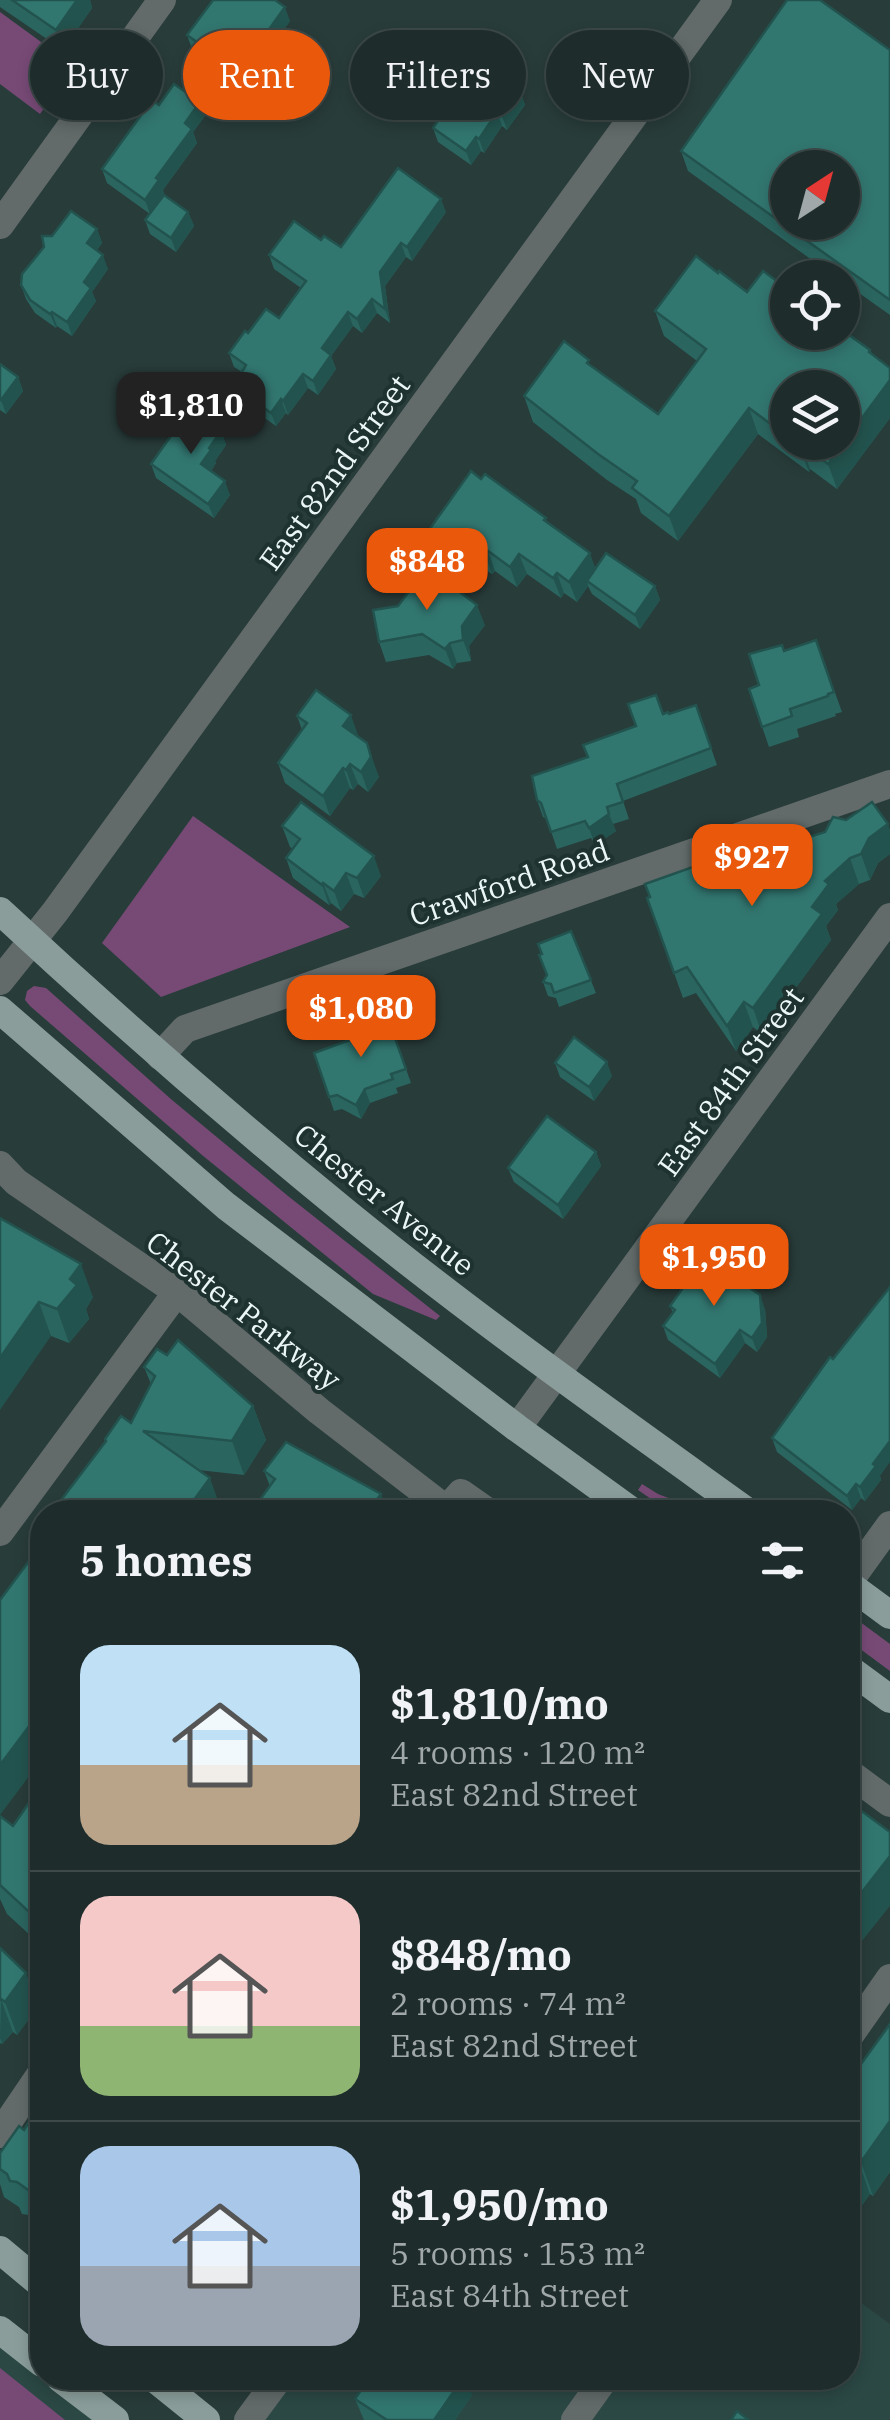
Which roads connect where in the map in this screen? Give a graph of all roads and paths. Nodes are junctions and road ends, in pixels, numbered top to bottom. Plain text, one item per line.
1 (162, 0) edge
2 (718, 0) edge
3 (0, 225) edge
4 (890, 784) edge
5 (0, 911) edge
6 (890, 917) edge
7 (33, 941) junction
8 (0, 980) edge
9 (0, 1010) edge
10 (160, 1056) junction
11 (0, 1165) edge
12 (177, 1292) junction
13 (556, 1374) junction
14 (517, 1428) junction
15 (443, 1500) edge
16 (616, 1500) edge
17 (731, 1500) edge
18 (890, 1525) edge
19 (0, 1532) edge
20 (860, 1566) edge
21 (860, 1592) edge
22 (890, 1614) edge
23 (860, 1677) edge
24 (890, 1699) edge
25 (860, 1781) edge
26 (890, 1803) edge
27 (890, 1978) edge
28 (860, 2021) edge
29 (30, 2088) edge
30 (1, 2128) edge
31 (0, 2250) edge
32 (30, 2275) edge
33 (0, 2330) edge
34 (30, 2354) edge
35 (76, 2390) edge
36 (169, 2390) edge
37 (270, 2390) edge
38 (596, 2390) edge
39 (115, 2420) edge
40 (206, 2420) edge
41 (248, 2420) edge
42 (575, 2420) edge

1 - 3 street
2 - 7 street, East 82nd Street
4 - 10 street, Crawford Road
5 - 7 main road, Chester Avenue
6 - 13 street, East 84th Street
7 - 8 street, East 82nd Street
7 - 10 main road, Chester Avenue
9 - 14 main road
10 - 13 main road, Chester Avenue
11 - 12 street, Chester Parkway
12 - 15 street, Chester Parkway
12 - 19 street
13 - 14 street, East 84th Street
13 - 17 main road, Chester Avenue
14 - 16 main road
18 - 20 street
21 - 22 main road
23 - 24 main road
25 - 26 street
27 - 28 street
29 - 30 street
31 - 32 main road
33 - 34 main road
35 - 39 main road
36 - 40 main road
37 - 41 street
38 - 42 street

